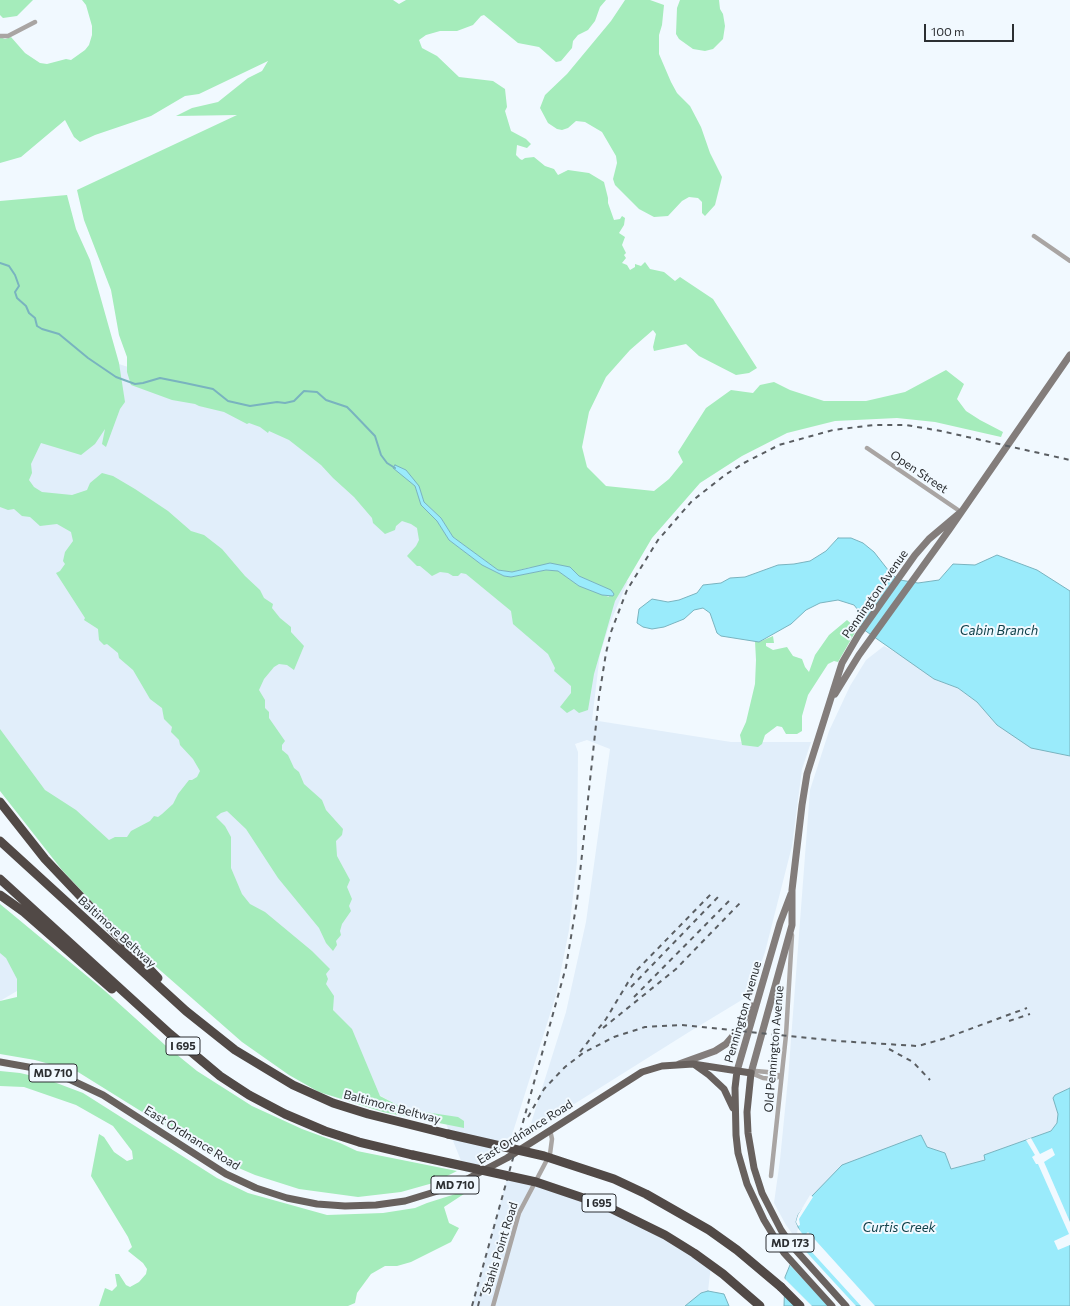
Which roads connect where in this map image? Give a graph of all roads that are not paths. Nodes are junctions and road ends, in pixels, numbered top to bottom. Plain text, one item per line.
1 (35, 22) dead end
2 (0, 36) edge
3 (1034, 236) dead end
4 (1070, 261) edge
5 (1070, 355) edge
6 (867, 448) dead end
7 (961, 512) junction
8 (830, 703) junction
9 (0, 802) edge
10 (0, 841) edge
11 (0, 879) edge
12 (792, 890) junction
13 (0, 894) edge
14 (792, 925) junction
15 (760, 992) junction
16 (235, 1050) junction
17 (0, 1062) edge
18 (677, 1064) junction
19 (693, 1064) junction
20 (737, 1071) junction
21 (752, 1073) junction
22 (220, 1076) junction
23 (780, 1076) junction
24 (735, 1112) junction
25 (550, 1130) junction
26 (771, 1176) dead end
27 (493, 1306) edge
28 (760, 1306) edge
29 (800, 1306) edge
30 (832, 1306) edge
31 (846, 1306) edge

1 - 2 street
3 - 4 street
5 - 7 main road, Pennington Avenue / MD 173
6 - 7 street, Open Street
7 - 8 main road, Pennington Avenue / MD 173
7 - 8 main road, Pennington Avenue / MD 173
8 - 12 main road, Pennington Avenue / MD 173
9 - 16 highway
10 - 16 highway, Baltimore Beltway / I 695
11 - 22 highway, I 695
12 - 14 main road, Pennington Avenue / MD 173
12 - 15 main road, Pennington Avenue / MD 173
13 - 22 highway
14 - 21 main road, Pennington Avenue / MD 173
14 - 23 street, Old Pennington Avenue
15 - 18 main road
15 - 20 main road, Pennington Avenue / MD 173
16 - 29 highway, Baltimore Beltway / I 695, bridge
17 - 25 main road, East Ordnance Road / MD 710
18 - 19 main road, East Ordnance Road / MD 710
18 - 25 main road, East Ordnance Road / MD 710
19 - 20 main road, East Ordnance Road / MD 710
19 - 24 main road
20 - 21 main road, East Ordnance Road / MD 710
20 - 24 main road, Pennington Avenue / MD 173
21 - 23 street, East Ordnance Road
21 - 31 main road, Pennington Avenue / MD 173
22 - 28 highway, I 695, bridge
23 - 26 street, Old Pennington Avenue
24 - 30 main road, Pennington Avenue / MD 173
25 - 27 street, Stahls Point Road

